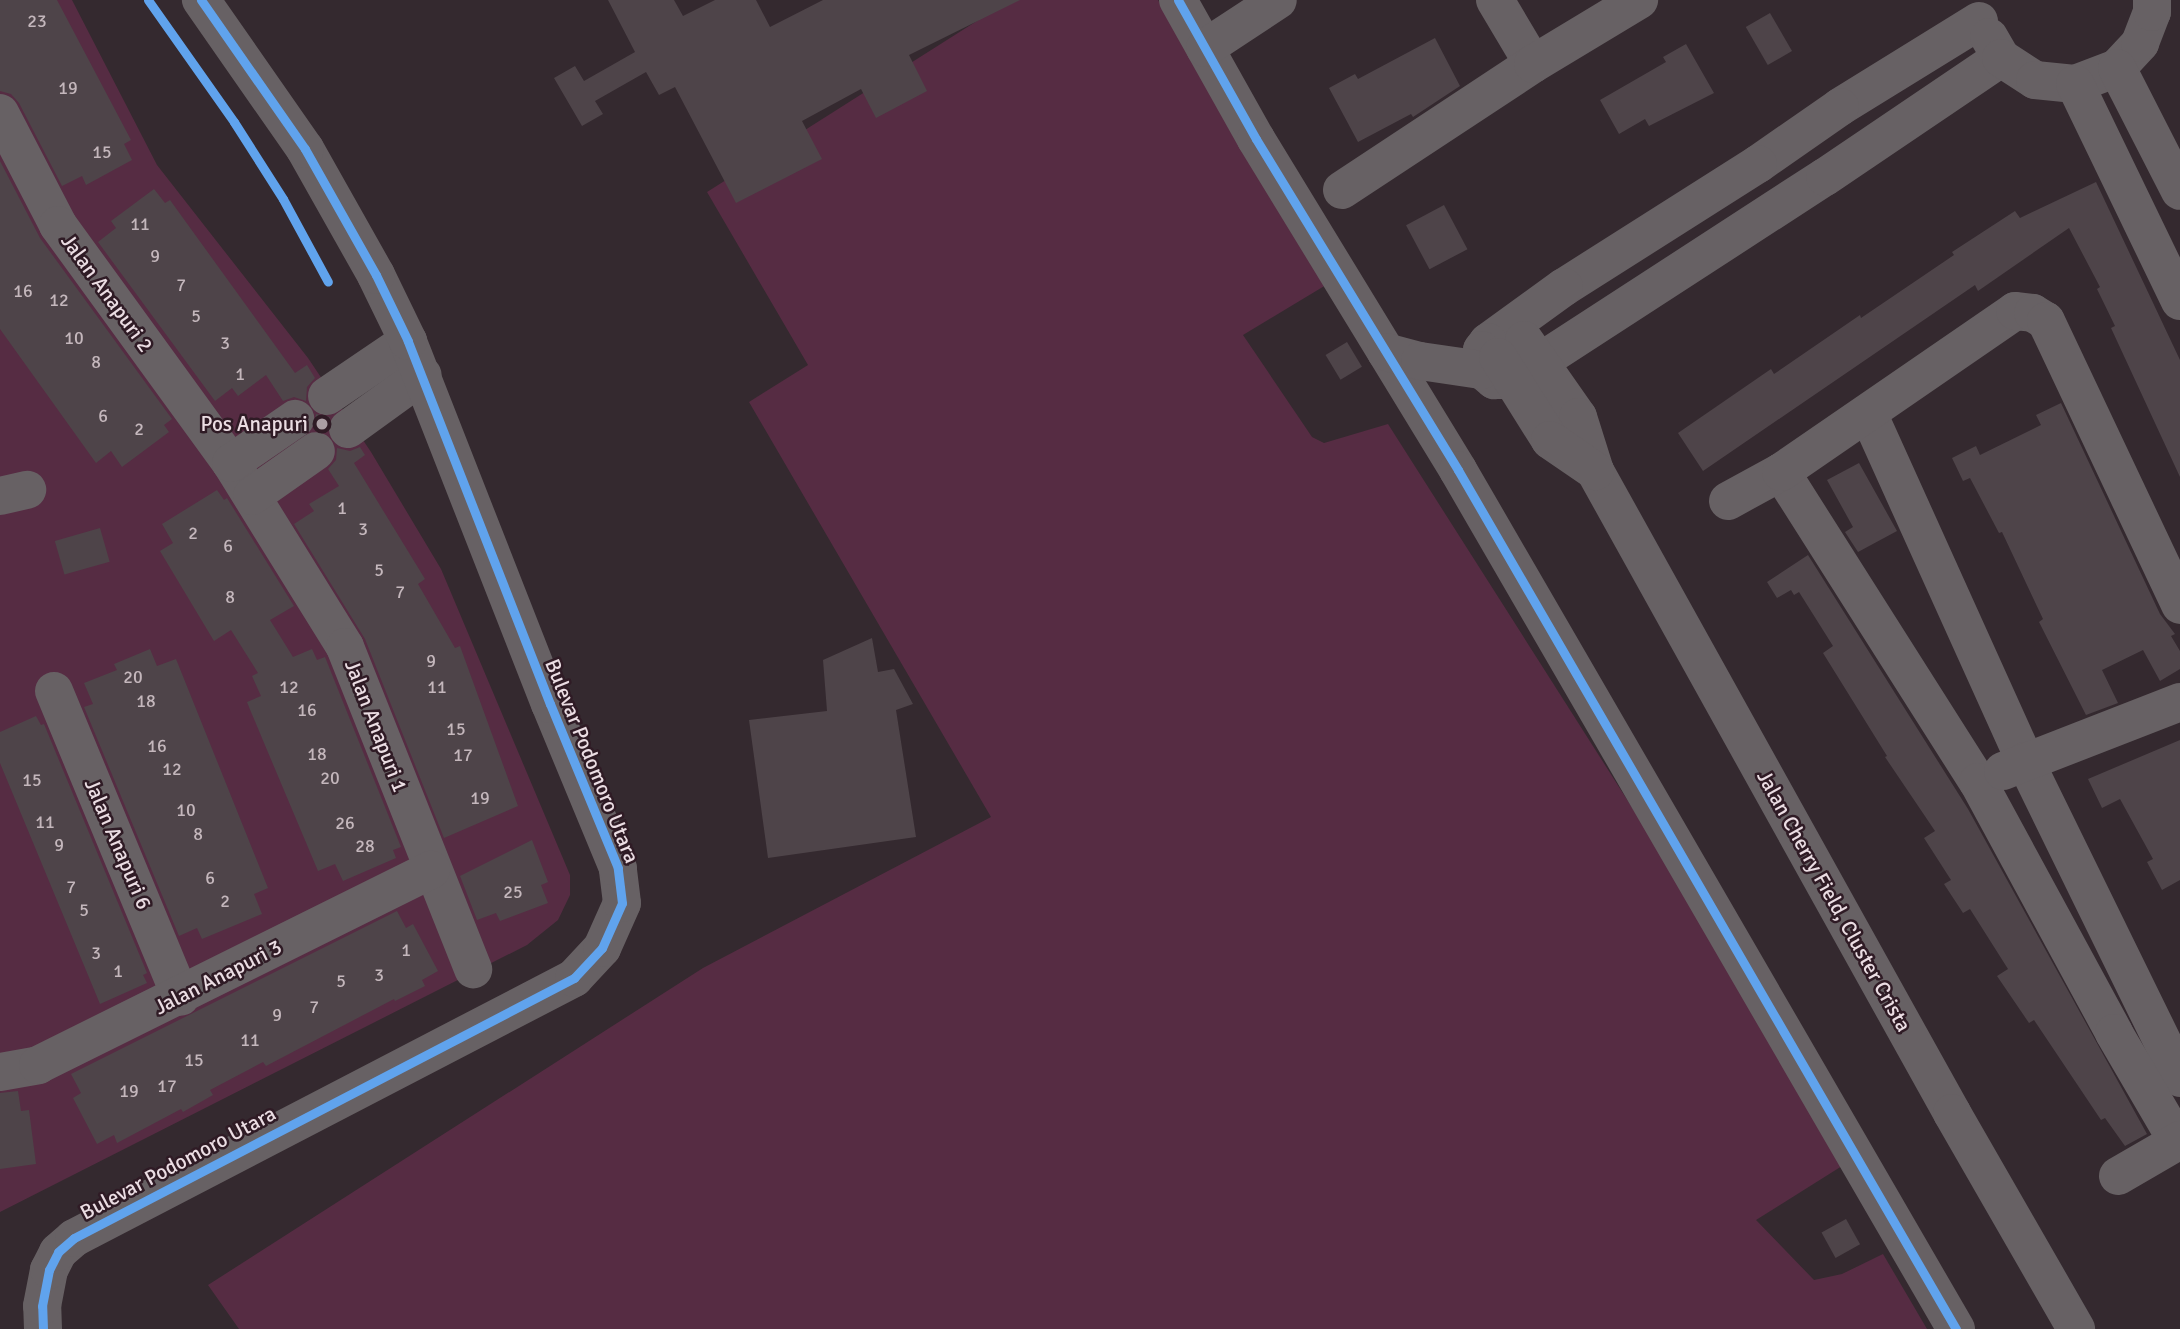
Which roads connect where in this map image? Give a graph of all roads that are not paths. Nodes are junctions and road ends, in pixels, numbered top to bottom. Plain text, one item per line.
1 (201, 0) edge
2 (1178, 0) edge
3 (1278, 0) edge
4 (1495, 0) edge
5 (1639, 0) edge
6 (2152, 0) edge
7 (1979, 10) edge
8 (1205, 48) junction
9 (2001, 58) junction
10 (1533, 64) junction
11 (2117, 68) junction
12 (2075, 84) junction
13 (0, 113) edge
14 (2159, 149) junction
15 (2116, 169) junction
16 (1342, 190) dead end
17 (2180, 191) edge
18 (2180, 301) edge
19 (1386, 352) junction
20 (1507, 355) junction
21 (415, 358) junction
22 (327, 396) dead end
23 (1868, 413) junction
24 (295, 419) dead end
25 (348, 429) dead end
26 (316, 451) dead end
27 (231, 463) junction
28 (1781, 472) junction
29 (252, 496) junction
30 (1728, 501) dead end
31 (2180, 605) edge
32 (54, 691) dead end
33 (2180, 702) edge
34 (2025, 761) junction
35 (1978, 782) junction
36 (431, 870) junction
37 (473, 969) dead end
38 (181, 997) junction
39 (0, 1072) edge
40 (2180, 1078) edge
41 (2179, 1140) edge
42 (2118, 1177) dead end
43 (43, 1329) edge
44 (1956, 1329) edge
45 (2076, 1329) edge

1 - 21 street, Bulevar Podomoro Utara
2 - 8 street
3 - 8 street
4 - 10 street
5 - 10 street
6 - 11 street
7 - 9 street
7 - 20 street
8 - 19 street
9 - 12 street
9 - 20 street
10 - 16 street
11 - 12 street
11 - 14 street
12 - 15 street
13 - 27 street, Jalan Anapuri 2
14 - 15 street
14 - 17 street
15 - 18 street
19 - 20 street
19 - 44 street
20 - 45 street, Jalan Cherry Field, Cluster Crista
21 - 22 street
21 - 25 street
21 - 43 street, Bulevar Podomoro Utara
23 - 28 street
23 - 31 street
23 - 34 street
24 - 27 street
26 - 29 street
27 - 29 street, Jalan Anapuri 2
28 - 30 street
28 - 35 street
29 - 36 street, Jalan Anapuri 1
32 - 38 street, Jalan Anapuri 6
33 - 34 street
34 - 35 street
34 - 40 street
35 - 41 street
36 - 37 street, Jalan Anapuri 1
36 - 38 street, Jalan Anapuri 3
38 - 39 street, Jalan Anapuri 3
41 - 42 street

